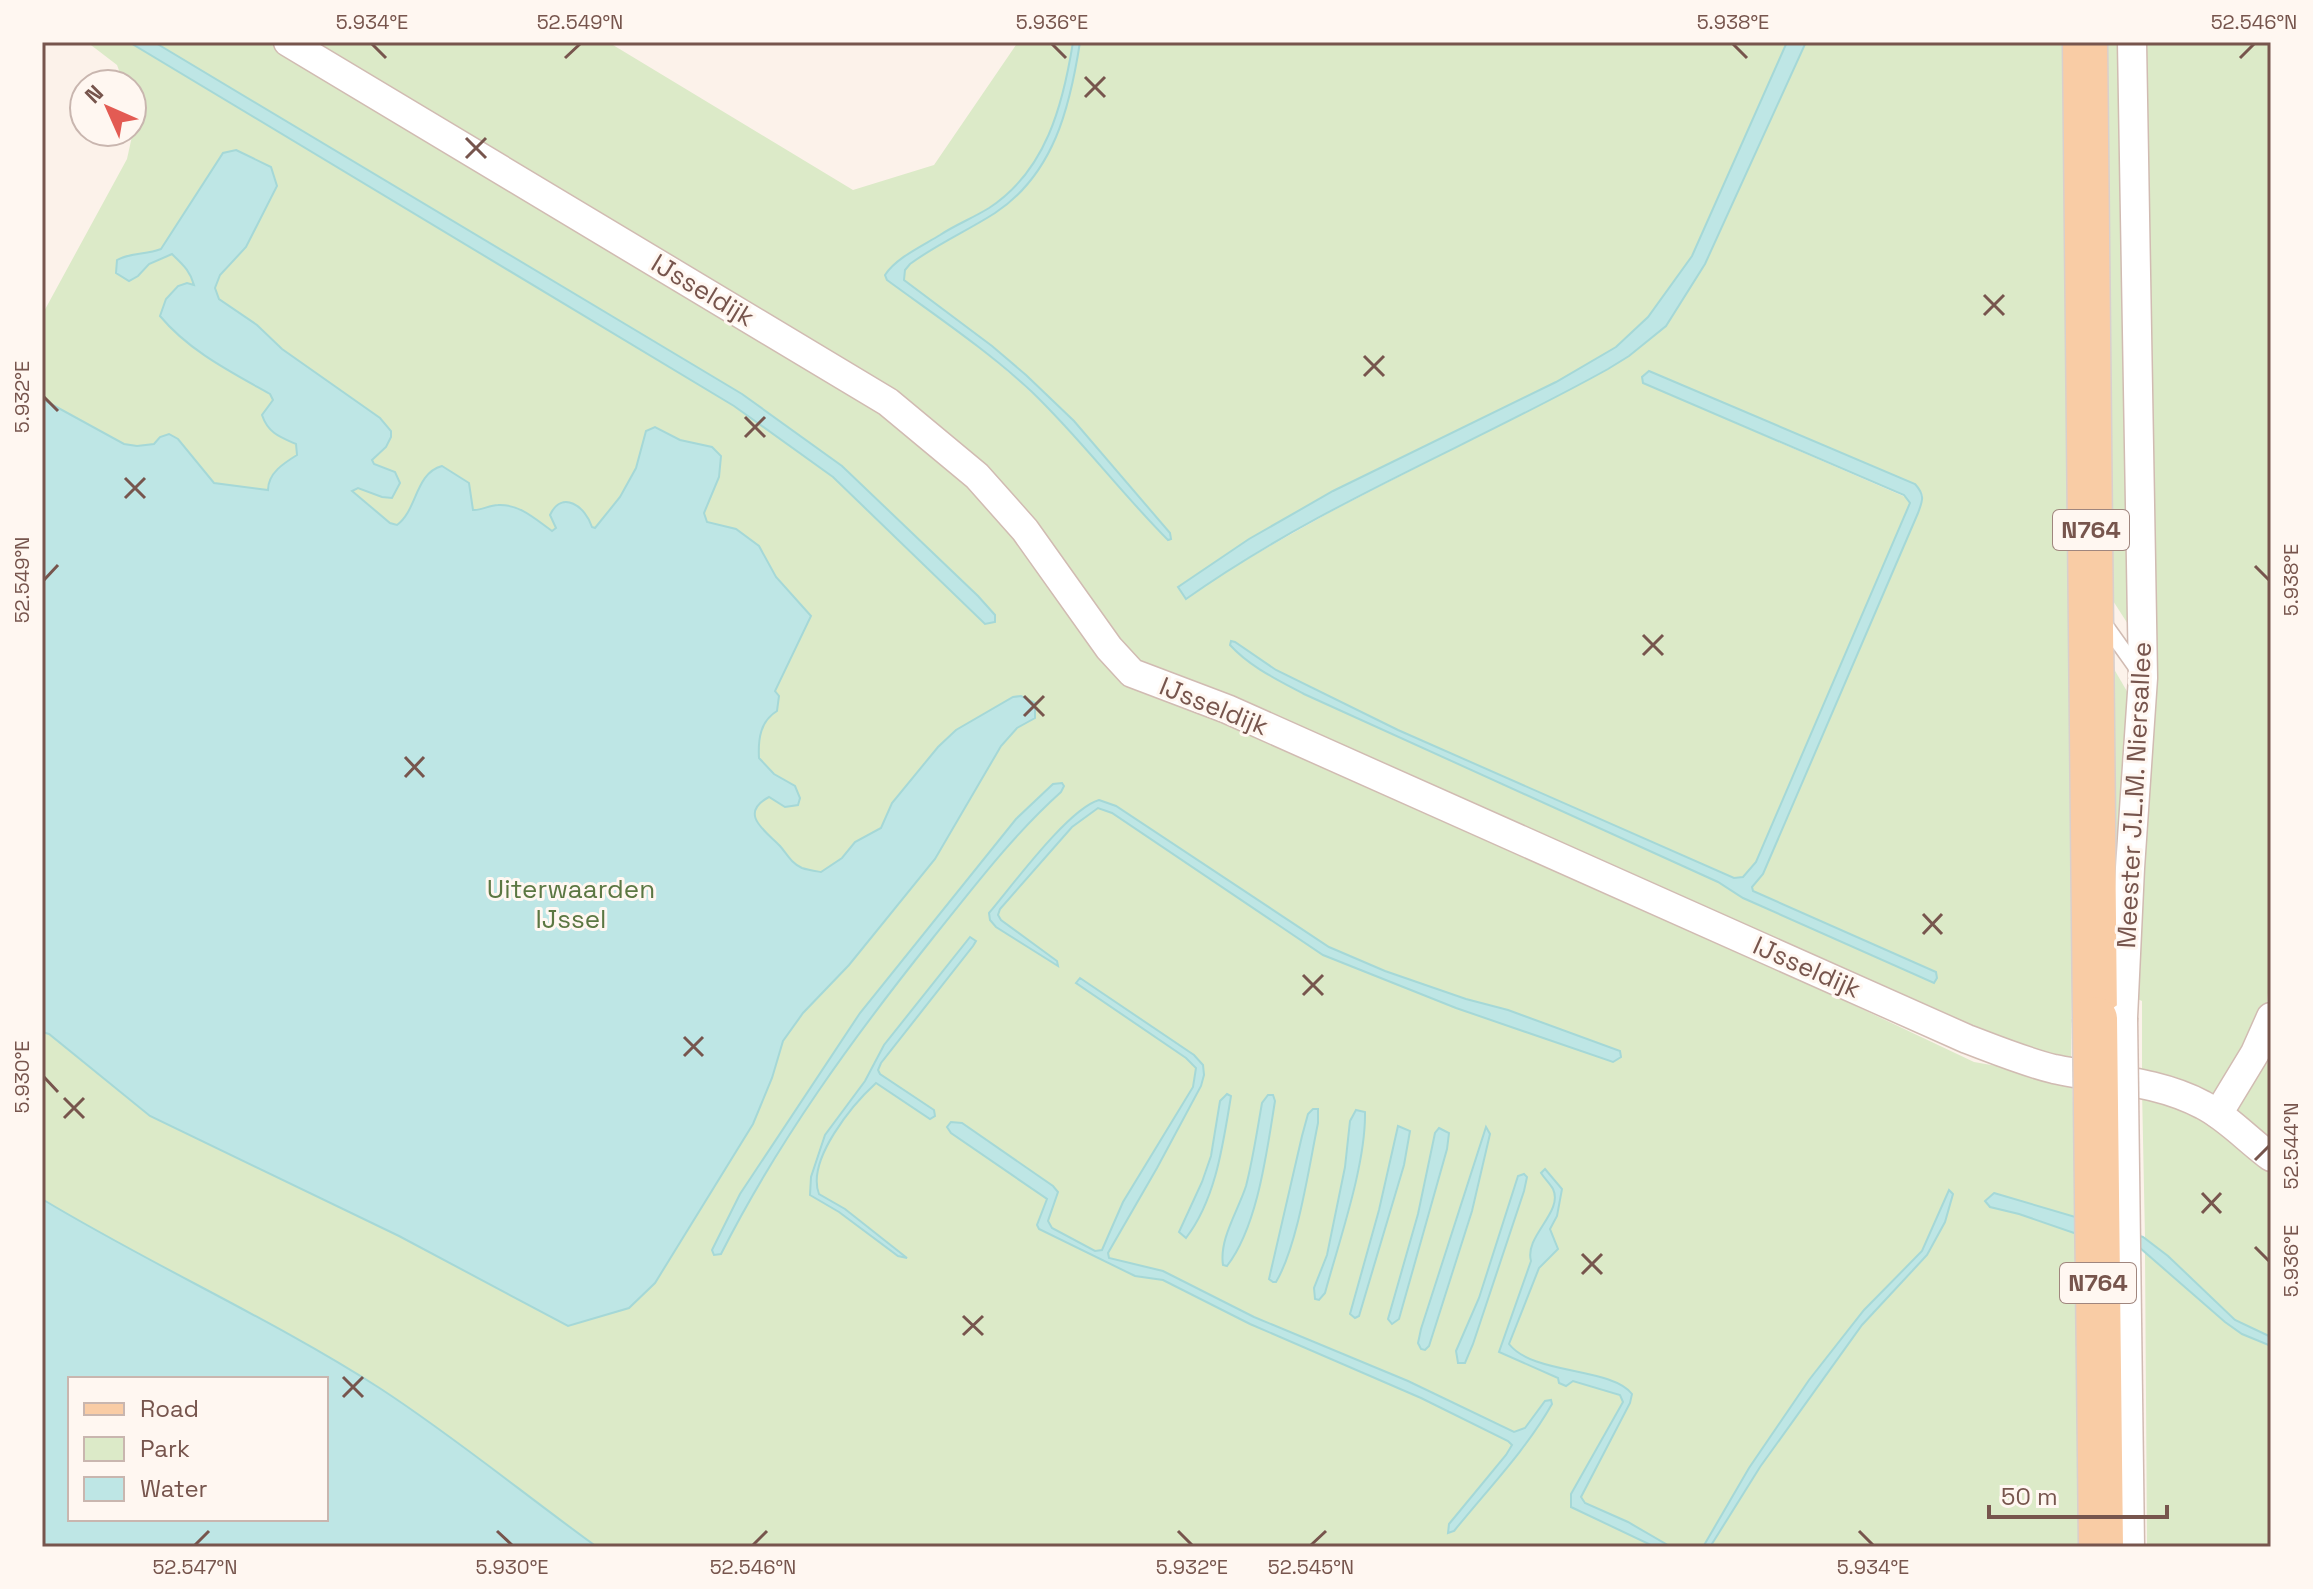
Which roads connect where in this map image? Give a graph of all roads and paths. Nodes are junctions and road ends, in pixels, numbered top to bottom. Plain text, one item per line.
1 (288, 42) edge
2 (2085, 42) edge
3 (2132, 42) edge
4 (2091, 605) junction
5 (2143, 678) junction
6 (2271, 1017) edge
7 (2109, 1018) junction
8 (2218, 1114) junction
9 (2271, 1157) edge
10 (2101, 1547) edge
11 (2130, 1547) edge

1 - 8 street, IJsseldijk
2 - 4 main road, Meester J.L.M. Niersallee / N764
3 - 5 street, Meester J.L.M. Niersallee
4 - 5 lane
4 - 7 main road, Meester J.L.M. Niersallee / N764
5 - 7 street, Meester J.L.M. Niersallee
6 - 8 street
7 - 10 main road, Meester J.L.M. Niersallee / N764, bridge
7 - 11 street, Meester J.L.M. Niersallee, bridge
8 - 9 street, IJsseldijk

